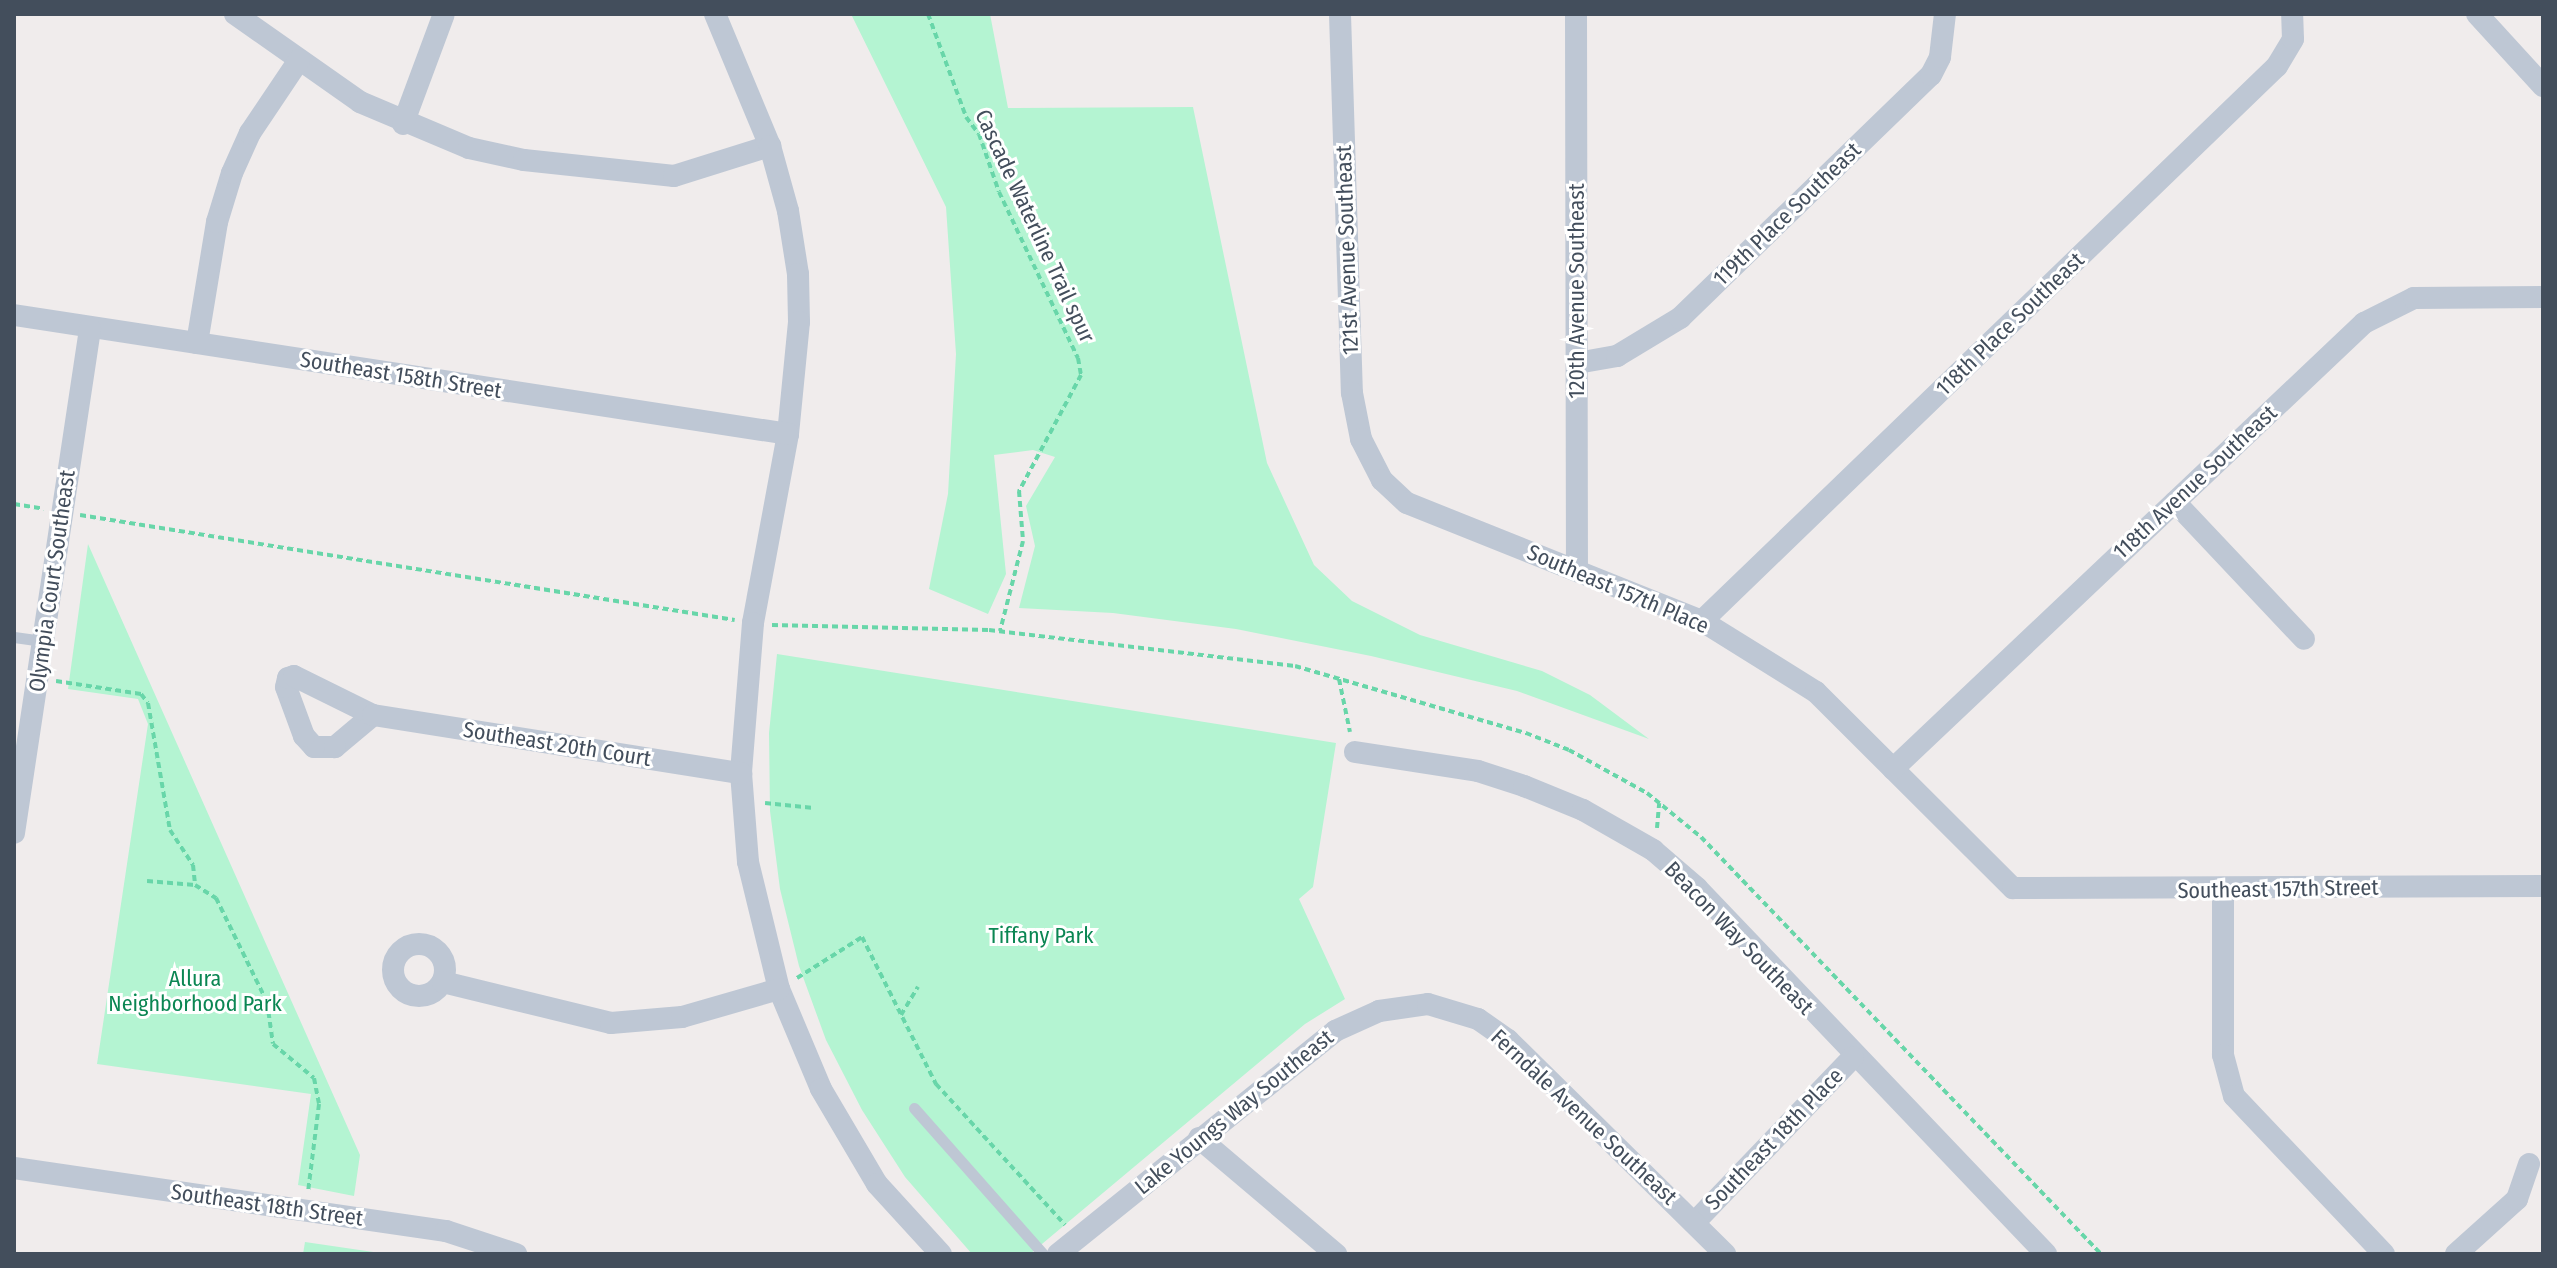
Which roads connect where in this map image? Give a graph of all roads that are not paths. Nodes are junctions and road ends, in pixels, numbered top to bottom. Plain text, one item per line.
1 (235, 14) edge
2 (444, 14) edge
3 (715, 14) edge
4 (1340, 14) edge
5 (1576, 14) edge
6 (1945, 14) edge
7 (2292, 14) edge
8 (2477, 14) edge
9 (299, 60) junction
10 (2543, 86) edge
11 (403, 124) junction
12 (770, 146) junction
13 (2543, 297) edge
14 (14, 315) edge
15 (90, 329) junction
16 (197, 343) junction
17 (1577, 363) junction
18 (788, 434) junction
19 (1382, 480) joint
20 (2175, 502) junction
21 (1577, 567) junction
22 (1702, 621) junction
23 (14, 637) edge
24 (2304, 639) dead end
25 (43, 641) junction
26 (373, 715) dead end
27 (1355, 752) road end
28 (1893, 769) junction
29 (741, 773) junction
30 (14, 833) edge
31 (2543, 886) edge
32 (2013, 888) joint
33 (2223, 889) junction
34 (443, 982) dead end
35 (779, 989) junction
36 (1428, 1004) joint
37 (1853, 1057) junction
38 (914, 1108) dead end
39 (1199, 1138) junction
40 (2529, 1164) dead end
41 (14, 1168) edge
42 (1695, 1222) junction
43 (516, 1254) edge
44 (941, 1254) edge
45 (1043, 1254) edge
46 (1058, 1254) edge
47 (1336, 1254) edge
48 (1725, 1254) edge
49 (2046, 1254) edge
50 (2384, 1254) edge
51 (2456, 1254) edge

1 - 9 street
2 - 11 street
3 - 12 street
4 - 19 street, 121st Avenue Southeast
5 - 17 street, 120th Avenue Southeast
6 - 17 street, 119th Place Southeast
7 - 22 street, 118th Place Southeast
8 - 10 street
9 - 11 street
9 - 16 street
11 - 12 street
12 - 18 street
13 - 20 street, 118th Avenue Southeast
14 - 15 street, Southeast 158th Street
15 - 16 street, Southeast 158th Street
15 - 25 street, Olympia Court Southeast
16 - 18 street, Southeast 158th Street
17 - 21 street, 120th Avenue Southeast
18 - 29 street
19 - 21 street, Southeast 157th Place
20 - 24 street
20 - 28 street, 118th Avenue Southeast
21 - 22 street, Southeast 157th Place
22 - 28 street, Southeast 157th Place
23 - 25 lane
25 - 30 street, Olympia Court Southeast
26 - 29 street, Southeast 20th Court
27 - 37 street, Beacon Way Southeast
28 - 32 street, Southeast 157th Place
29 - 35 street
31 - 33 street, Southeast 157th Street
32 - 33 street, Southeast 157th Street
33 - 50 street
34 - 35 street
35 - 44 street
36 - 39 street, Lake Youngs Way Southeast
36 - 42 street, Ferndale Avenue Southeast
37 - 42 street, Southeast 18th Place
37 - 49 street, Beacon Way Southeast
38 - 45 lane
39 - 46 street, Lake Youngs Way Southeast
39 - 47 street
40 - 51 street
41 - 43 street, Southeast 18th Street
42 - 48 street, Ferndale Avenue Southeast

